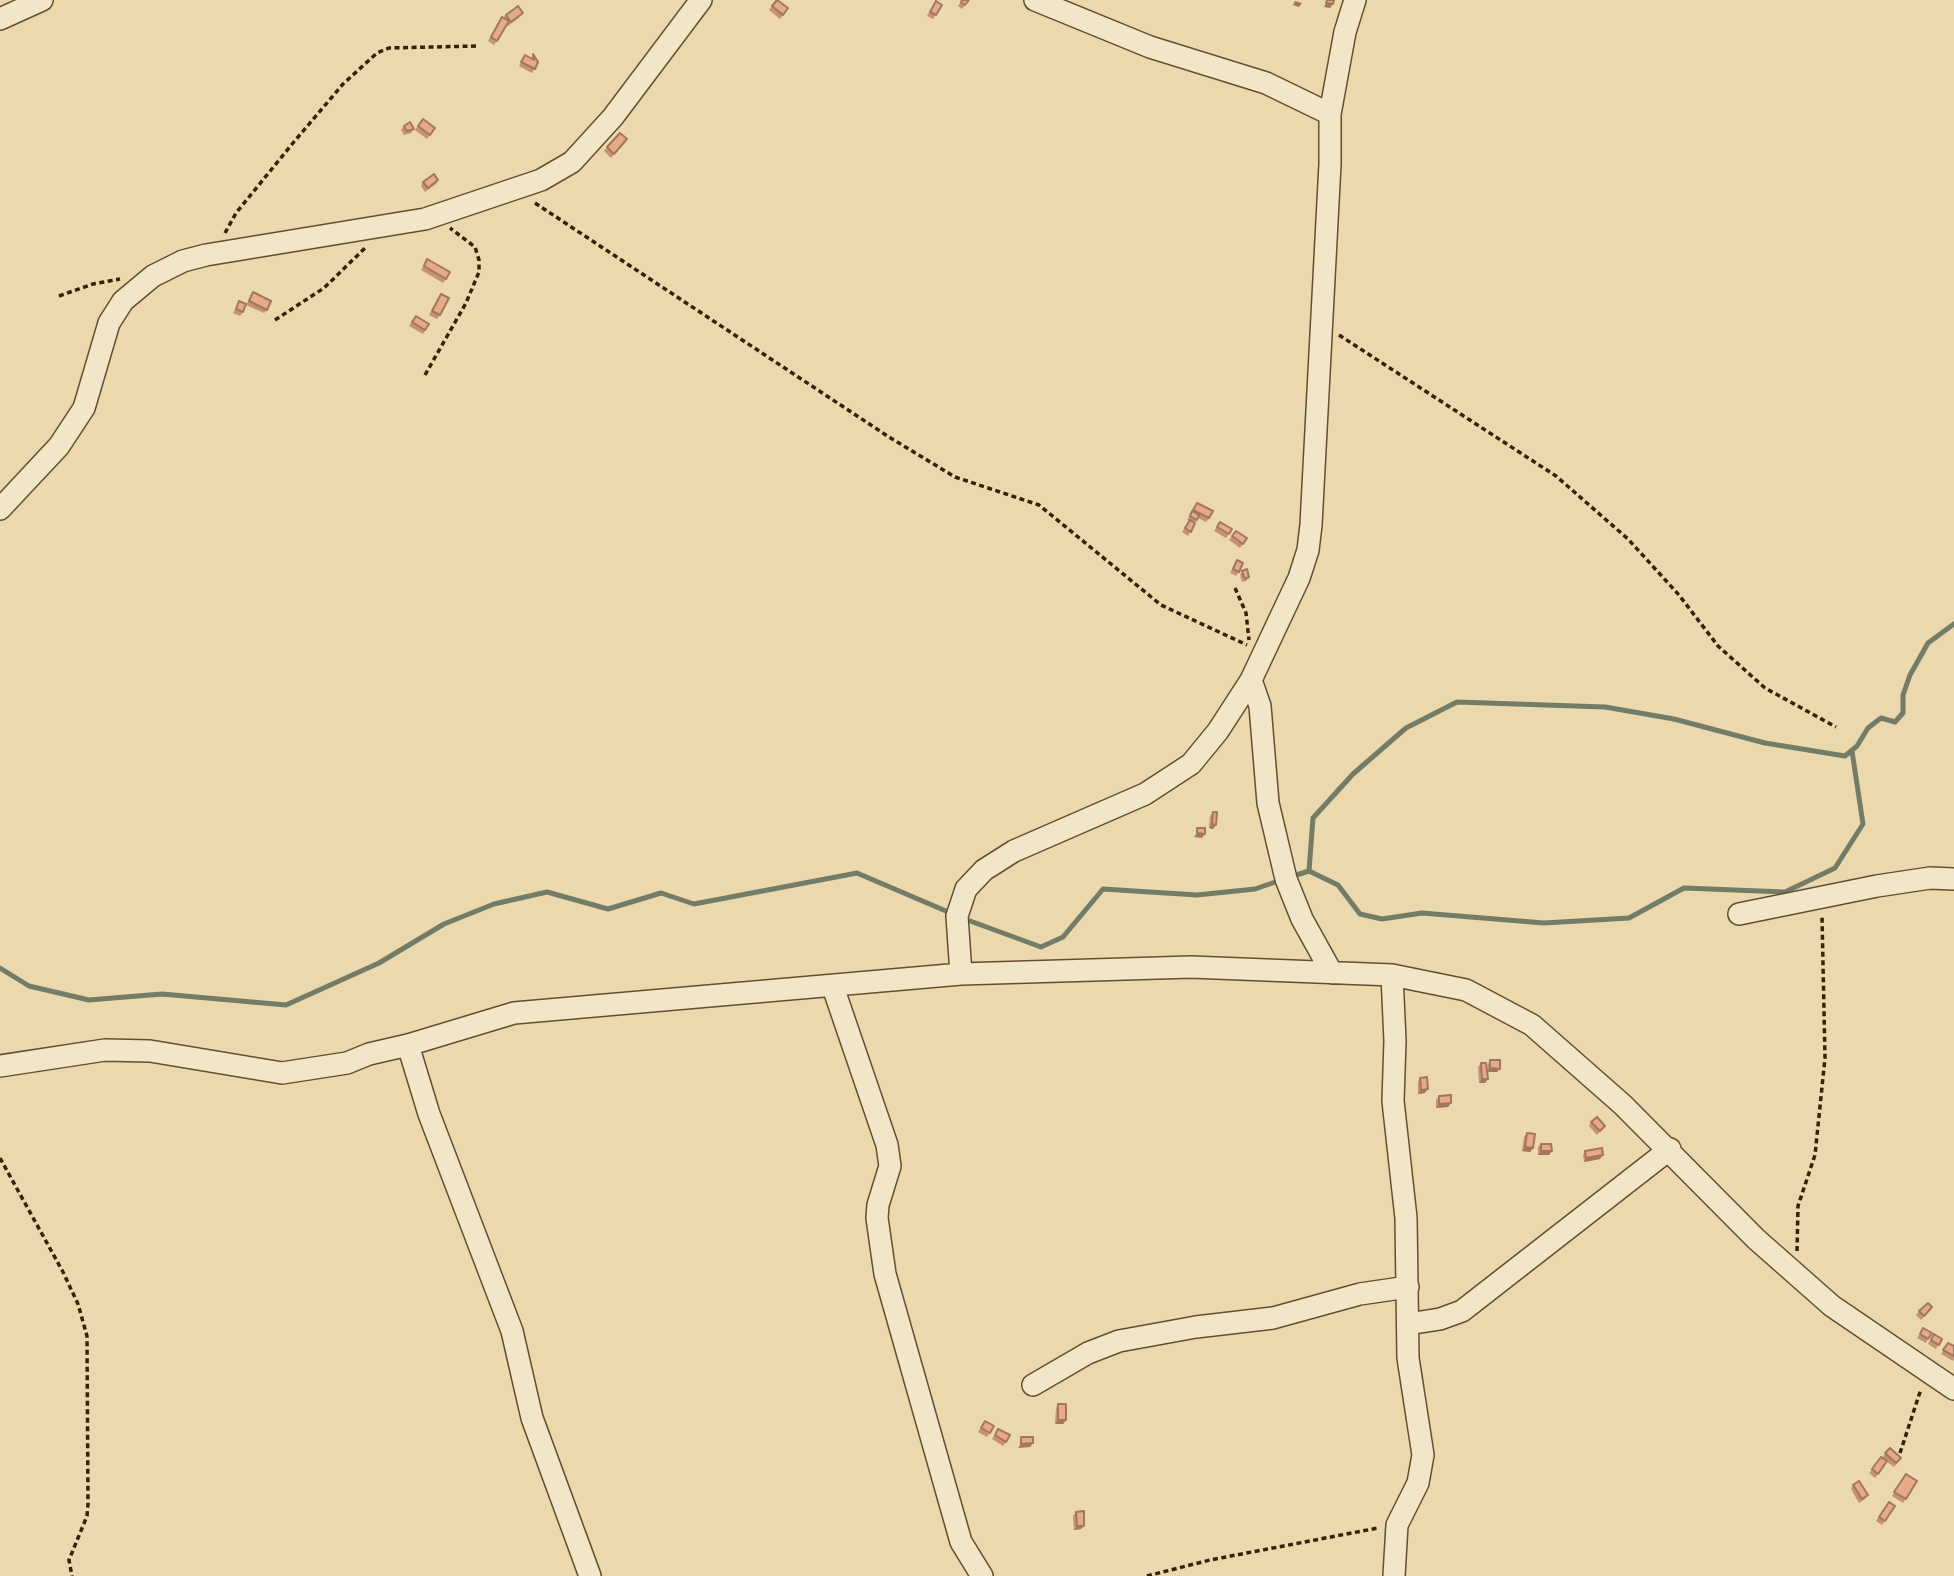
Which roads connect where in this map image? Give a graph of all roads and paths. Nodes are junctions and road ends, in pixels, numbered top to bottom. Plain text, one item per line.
1 (42, 0) edge
2 (701, 0) edge
3 (1035, 0) edge
4 (1355, 0) edge
5 (0, 19) edge
6 (477, 46) dead end
7 (1330, 114) junction
8 (514, 189) junction
9 (435, 216) junction
10 (386, 226) junction
11 (215, 253) junction
12 (153, 276) junction
13 (59, 296) dead end
14 (275, 320) dead end
15 (1323, 325) junction
16 (425, 375) dead end
17 (0, 509) edge
18 (1235, 587) dead end
19 (1251, 680) junction
20 (1836, 727) dead end
21 (1954, 879) edge
22 (1821, 897) junction
23 (1740, 914) dead end
24 (1332, 973) junction
25 (961, 974) junction
26 (1392, 975) junction
27 (834, 987) junction
28 (408, 1045) junction
29 (0, 1066) edge
30 (1670, 1149) junction
31 (0, 1158) edge
32 (1796, 1275) junction
33 (1408, 1287) junction
34 (1408, 1324) junction
35 (1927, 1370) junction
36 (1033, 1385) dead end
37 (1954, 1389) edge
38 (1900, 1453) edge
39 (1397, 1525) junction
40 (72, 1576) edge
41 (590, 1576) edge
42 (982, 1576) edge
43 (1147, 1576) edge
44 (1394, 1576) edge

1 - 5 street
2 - 8 street
3 - 7 street
4 - 7 street
6 - 11 path
7 - 15 street
8 - 9 street
8 - 18 path
9 - 10 street
9 - 16 path
10 - 11 street
10 - 14 path
11 - 12 street
12 - 13 path
12 - 17 street
15 - 19 street
15 - 20 path
19 - 24 street
19 - 25 street
21 - 22 street
22 - 23 street
22 - 32 path
24 - 25 street
24 - 26 street
25 - 27 street
26 - 30 street
26 - 33 street
27 - 28 street
27 - 42 street
28 - 29 street
28 - 41 street
30 - 32 street
30 - 34 street
31 - 40 path
32 - 35 street
33 - 34 street
33 - 36 street
34 - 39 street
35 - 37 street
35 - 38 path
39 - 43 path
39 - 44 street

